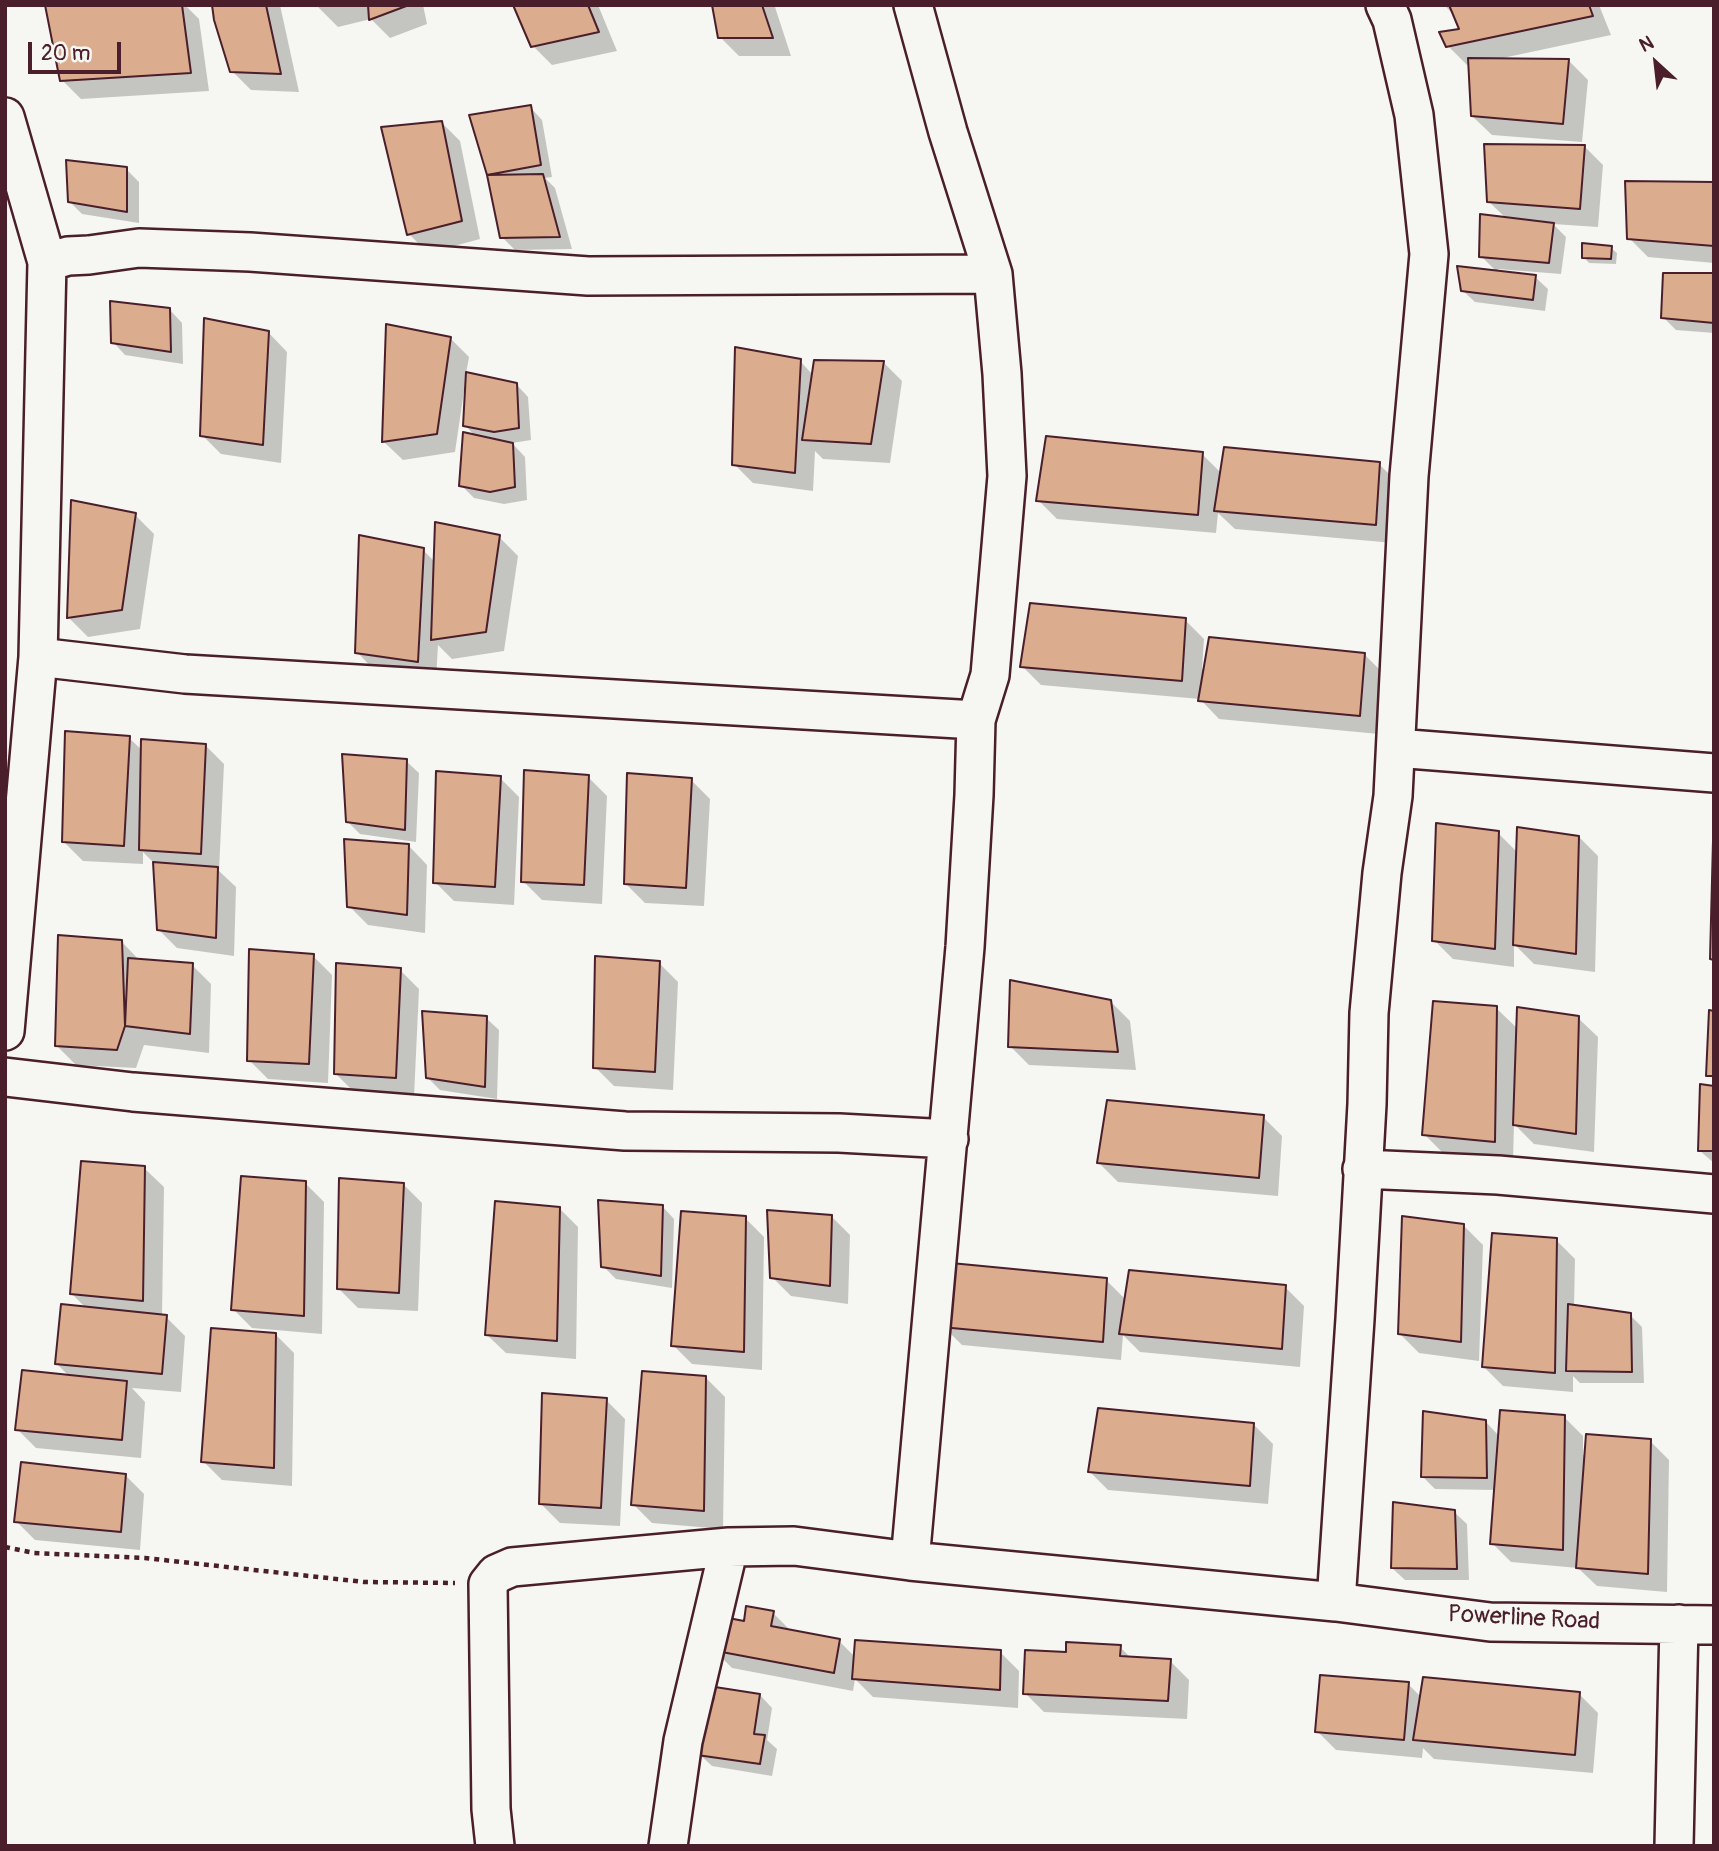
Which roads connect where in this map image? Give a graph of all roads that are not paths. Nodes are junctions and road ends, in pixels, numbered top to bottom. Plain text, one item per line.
1 (913, 5) edge
2 (1385, 5) edge
3 (5, 117) edge
4 (47, 262) junction
5 (992, 274) junction
6 (38, 657) junction
7 (976, 720) junction
8 (1396, 748) junction
9 (1714, 773) edge
10 (5, 1031) edge
11 (5, 1077) edge
12 (949, 1139) junction
13 (1362, 1169) junction
14 (1714, 1194) edge
15 (729, 1547) junction
16 (910, 1561) junction
17 (1336, 1602) junction
18 (1696, 1625) edge
19 (666, 1845) edge
20 (495, 1846) edge
21 (1674, 1846) edge

1 - 5 street
2 - 8 street
3 - 4 street
4 - 5 street
4 - 6 street
5 - 7 street
6 - 7 street
6 - 10 street
7 - 12 street
8 - 9 street
8 - 13 street
11 - 12 street
12 - 16 street
13 - 14 street
13 - 17 street
15 - 16 street, Powerline Road
15 - 19 street
15 - 20 street, Powerline Road
16 - 17 street, Powerline Road
17 - 18 street, Powerline Road
18 - 21 street

